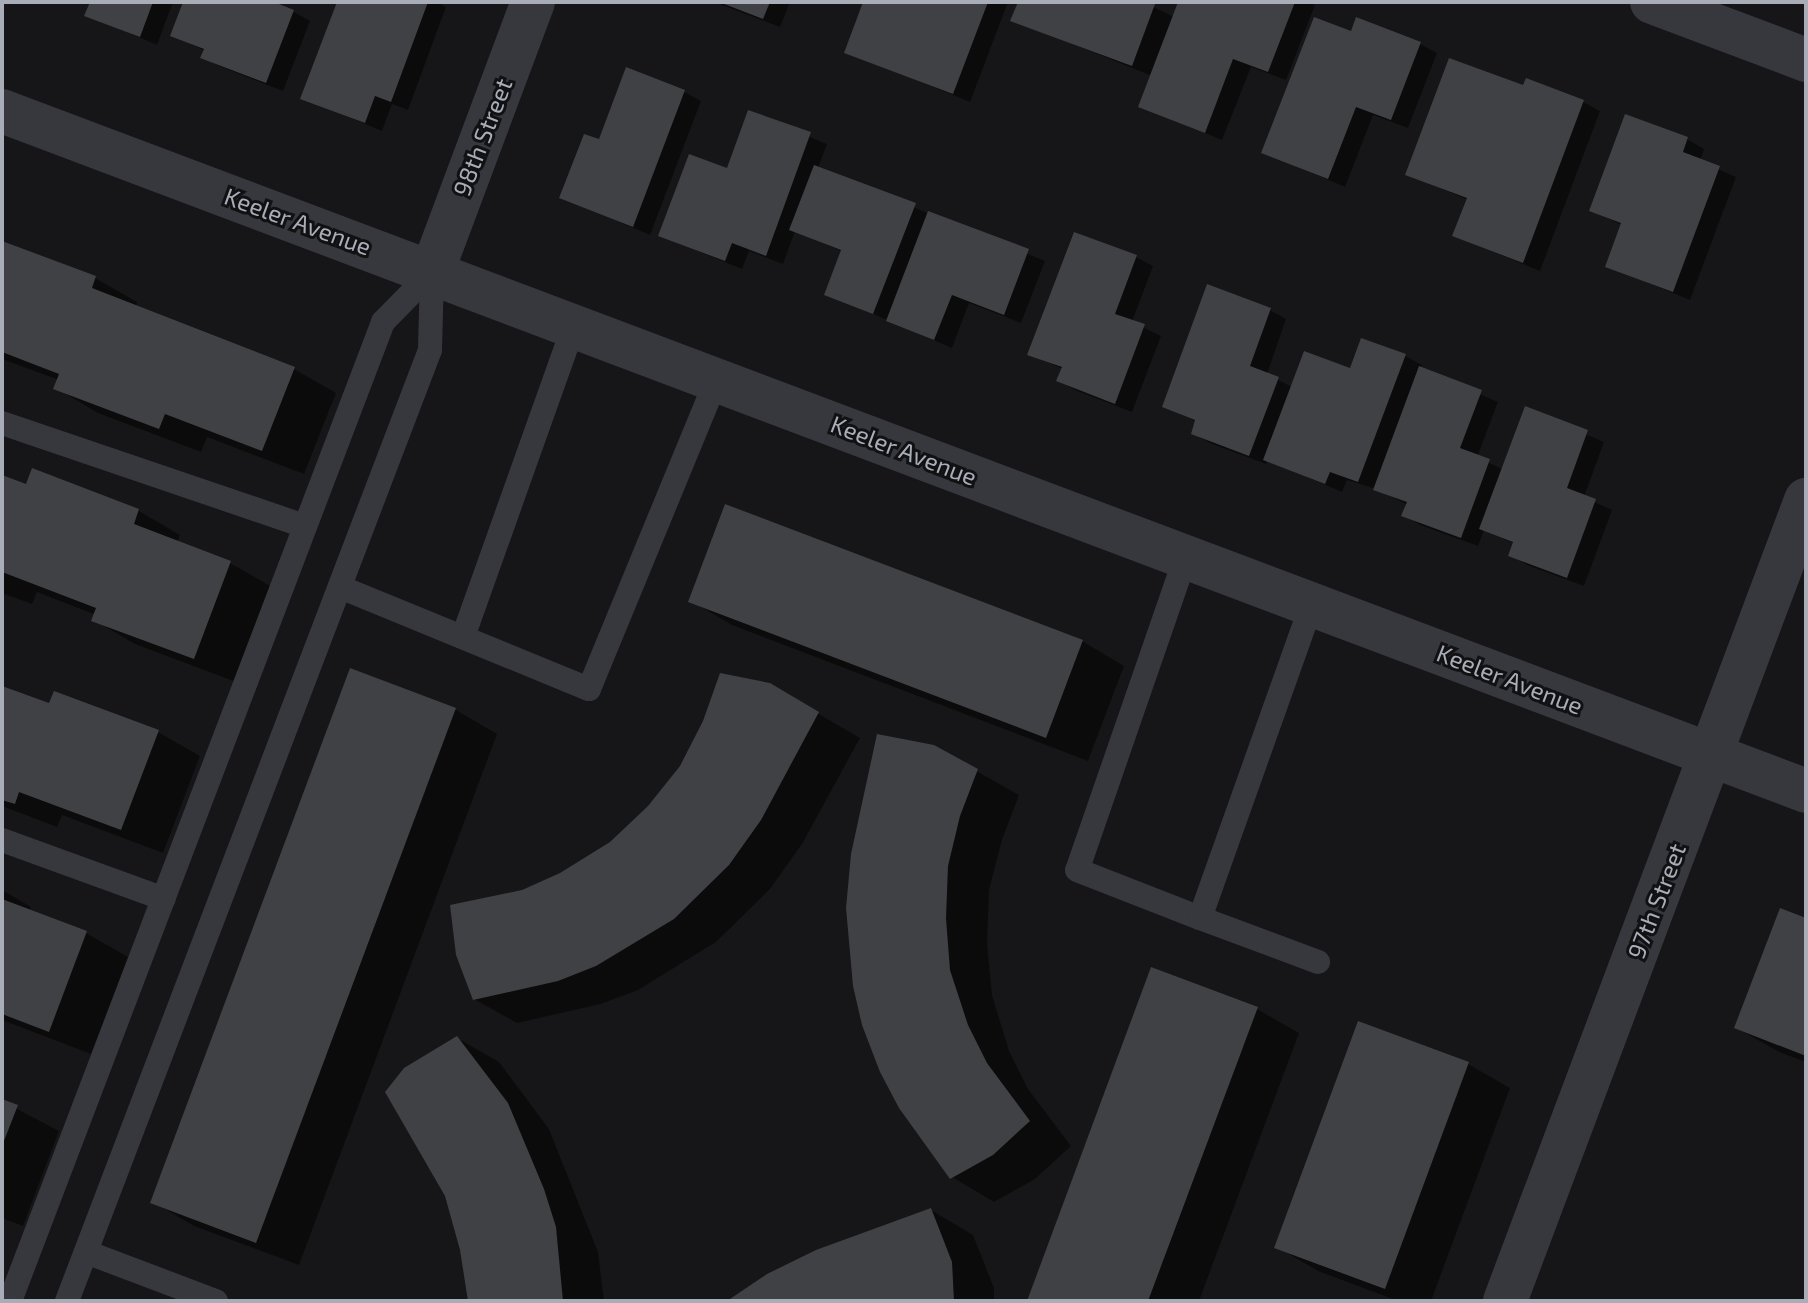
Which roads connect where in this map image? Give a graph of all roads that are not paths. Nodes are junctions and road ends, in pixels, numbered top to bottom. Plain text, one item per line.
1 (533, 2) edge
2 (1652, 2) edge
3 (1806, 60) edge
4 (2, 111) edge
5 (432, 272) junction
6 (574, 325) junction
7 (717, 379) junction
8 (2, 423) edge
9 (1806, 500) edge
10 (305, 526) junction
11 (1186, 556) junction
12 (340, 587) junction
13 (1312, 604) junction
14 (463, 637) junction
15 (1710, 754) junction
16 (1806, 791) edge
17 (2, 840) edge
18 (164, 899) junction
19 (1200, 918) junction
20 (1318, 962) dead end
21 (86, 1252) junction
22 (10, 1289) edge
23 (211, 1300) edge
24 (67, 1301) edge
25 (1505, 1301) edge

1 - 5 street, 98th Street
2 - 3 street
4 - 5 street, Keeler Avenue
5 - 6 street, Keeler Avenue
5 - 10 lane
5 - 12 lane
6 - 7 street, Keeler Avenue
6 - 14 lane
7 - 11 street, Keeler Avenue
7 - 14 lane
8 - 10 lane
9 - 15 street, 97th Street
10 - 18 lane
11 - 13 street, Keeler Avenue
11 - 19 lane
12 - 14 lane
12 - 21 lane
13 - 15 street, Keeler Avenue
13 - 19 lane
15 - 16 street, Keeler Avenue
15 - 25 street, 97th Street
17 - 18 lane
18 - 22 lane
19 - 20 lane
21 - 23 lane
21 - 24 lane

